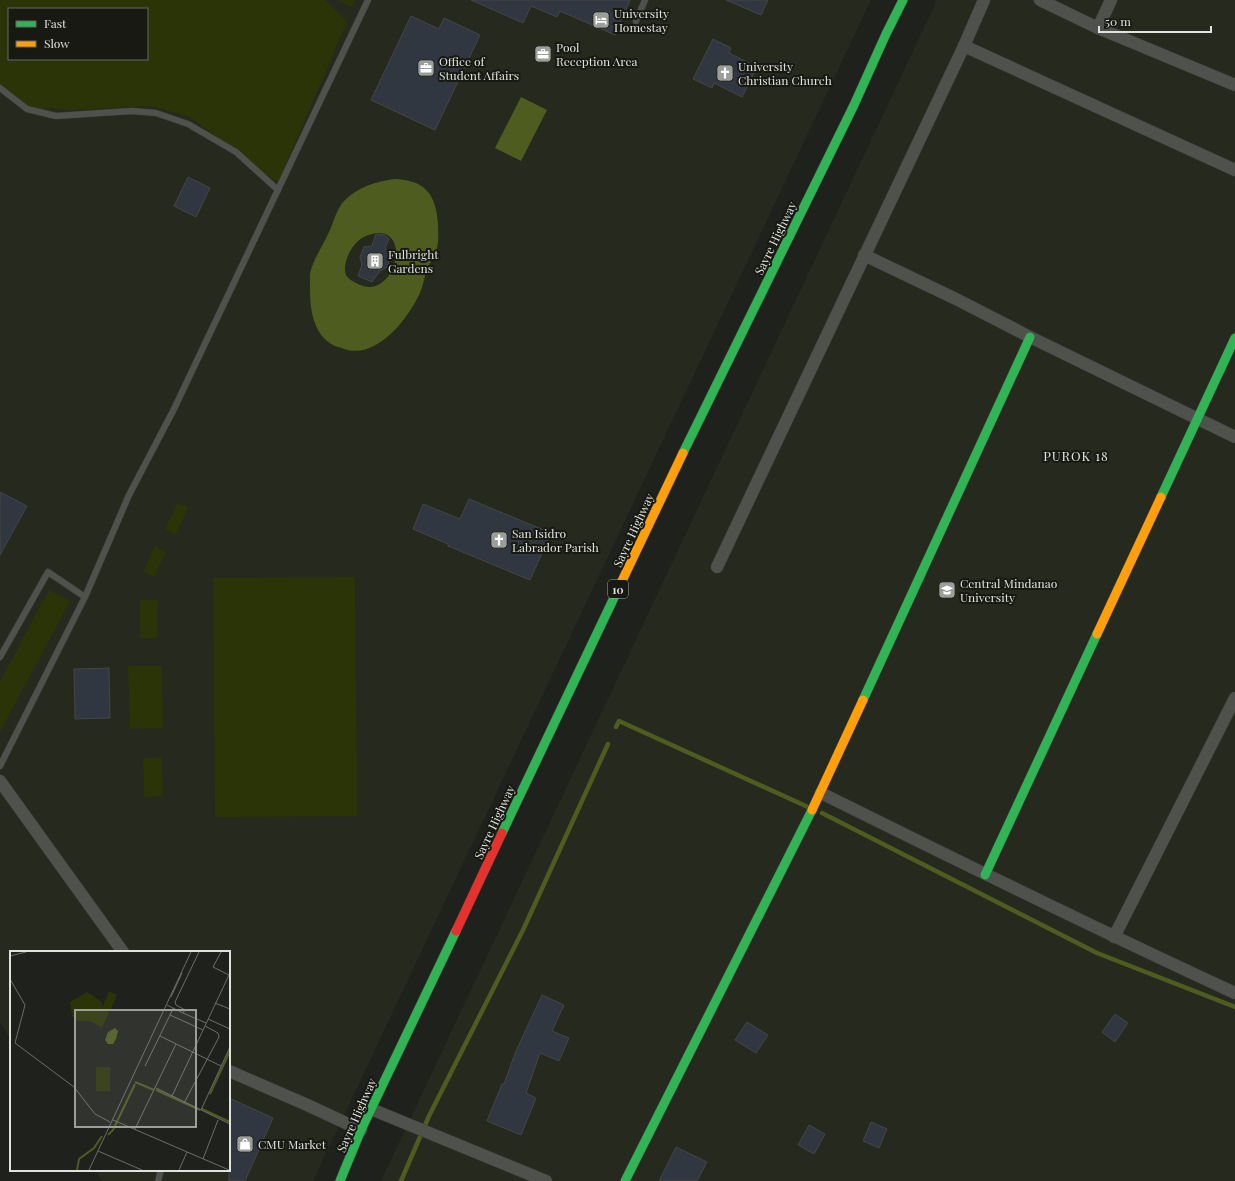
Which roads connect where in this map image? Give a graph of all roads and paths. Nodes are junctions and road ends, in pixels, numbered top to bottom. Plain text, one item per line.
1 (368, 0) edge
2 (645, 0) edge
3 (904, 0) edge
4 (984, 0) edge
5 (1040, 0) edge
6 (1111, 0) edge
7 (636, 21) dead end
8 (1098, 28) junction
9 (964, 46) junction
10 (1235, 85) edge
11 (0, 88) edge
12 (1235, 170) edge
13 (278, 190) junction
14 (864, 255) junction
15 (1030, 337) junction
16 (1235, 338) edge
17 (1198, 418) junction
18 (1235, 437) edge
19 (718, 567) dead end
20 (85, 597) junction
21 (0, 657) edge
22 (1235, 698) edge
23 (0, 766) edge
24 (0, 781) edge
25 (821, 792) junction
26 (985, 875) junction
27 (1114, 937) junction
28 (122, 951) edge
29 (1235, 993) edge
30 (230, 1072) edge
31 (371, 1109) junction
32 (361, 1130) junction
33 (161, 1171) edge
34 (158, 1181) edge
35 (340, 1181) edge
36 (546, 1181) edge
37 (625, 1181) edge

1 - 13 lane
2 - 7 lane
3 - 31 main road, Sayre Highway / 10
4 - 9 street
5 - 8 street
6 - 8 street
8 - 10 street
9 - 12 street
9 - 14 street
11 - 13 lane
13 - 20 lane
14 - 15 street
14 - 19 street
15 - 17 street
15 - 25 main road
16 - 17 main road
17 - 18 street
17 - 26 main road
20 - 21 lane
20 - 23 lane
22 - 27 street
24 - 28 street
25 - 26 street
25 - 37 main road
26 - 27 street
27 - 29 street
30 - 32 street
31 - 32 main road, Sayre Highway / 10
31 - 36 street
32 - 35 main road, Sayre Highway / 10
33 - 34 lane

